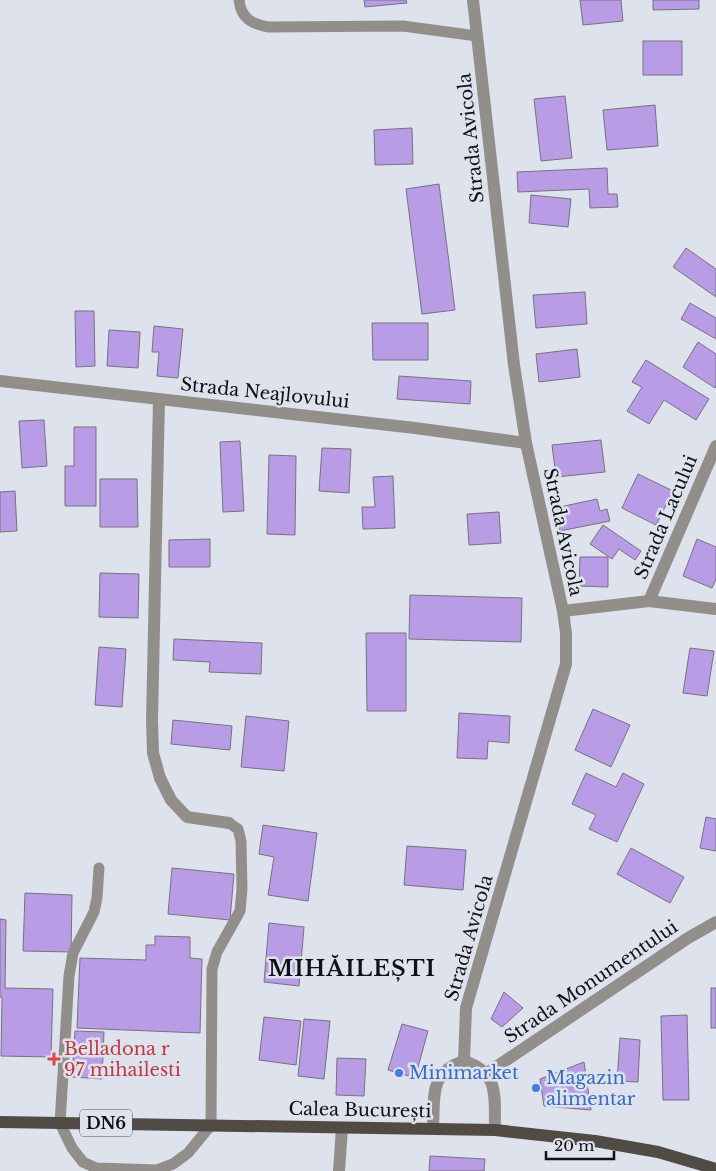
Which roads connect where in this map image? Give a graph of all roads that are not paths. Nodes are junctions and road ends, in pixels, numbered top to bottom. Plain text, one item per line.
1 (239, 0) edge
2 (473, 0) edge
3 (477, 36) junction
4 (0, 381) edge
5 (159, 399) junction
6 (526, 442) junction
7 (716, 446) edge
8 (649, 601) junction
9 (716, 609) edge
10 (563, 612) junction
11 (230, 823) joint
12 (99, 868) dead end
13 (716, 922) edge
14 (464, 1062) junction
15 (487, 1073) junction
16 (0, 1122) edge
17 (60, 1123) junction
18 (212, 1125) junction
19 (342, 1128) junction
20 (432, 1128) junction
21 (494, 1130) junction
22 (716, 1169) edge
23 (339, 1171) edge

1 - 3 lane
2 - 3 street, Strada Avicola
3 - 6 street, Strada Avicola
4 - 5 street, Strada Neajlovului
5 - 6 street, Strada Neajlovului
5 - 11 street
6 - 10 street, Strada Avicola
7 - 8 street, Strada Lacului
8 - 9 street
8 - 10 street
10 - 14 street, Strada Avicola
11 - 18 lane
12 - 17 lane
13 - 15 street, Strada Monumentului
14 - 15 street
14 - 20 street
15 - 21 street
16 - 17 main road, Calea București / DN6
17 - 18 main road, Calea București / DN6
17 - 18 lane
18 - 19 main road, Calea București / DN6
19 - 20 main road, Calea București / DN6
19 - 23 street
20 - 21 main road, Calea București / DN6
21 - 22 main road, Calea București / DN6

